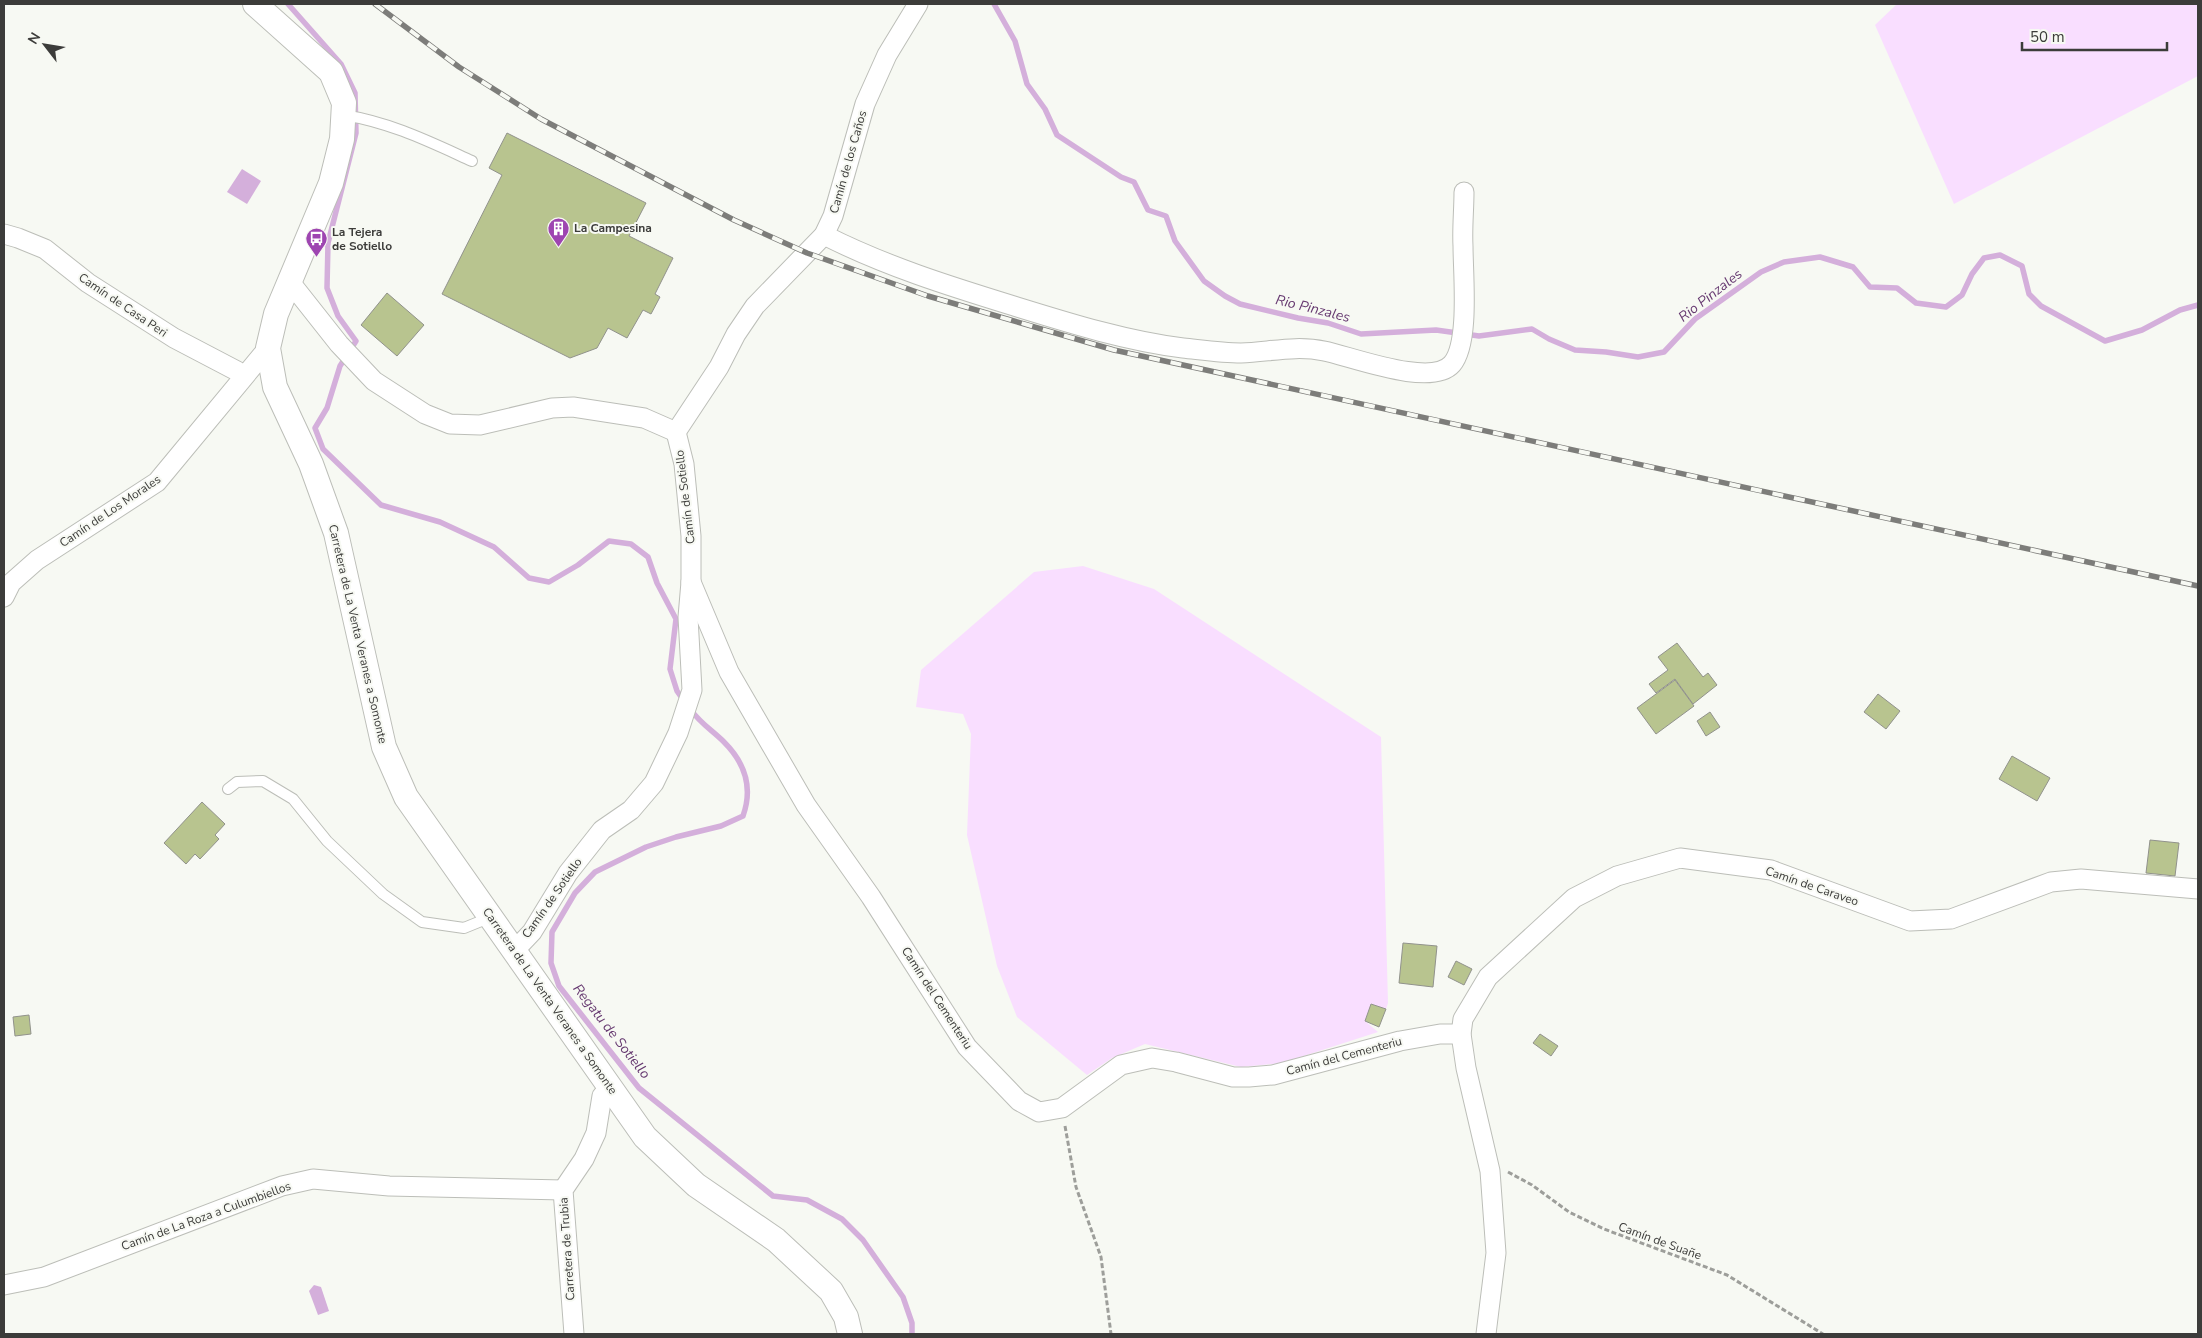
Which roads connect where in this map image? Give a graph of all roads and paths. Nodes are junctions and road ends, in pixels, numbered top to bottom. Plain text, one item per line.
1 (255, 4) edge
2 (918, 4) edge
3 (343, 115) junction
4 (472, 161) dead end
5 (1464, 192) dead end
6 (4, 234) edge
7 (824, 235) junction
8 (290, 282) junction
9 (268, 348) junction
10 (244, 376) junction
11 (676, 432) junction
12 (691, 582) junction
13 (4, 597) edge
14 (228, 789) dead end
15 (2198, 889) edge
16 (490, 917) junction
17 (514, 951) junction
18 (1461, 1034) junction
19 (611, 1087) junction
20 (1062, 1108) junction
21 (1490, 1171) junction
22 (563, 1190) junction
23 (4, 1285) edge
24 (574, 1334) edge
25 (850, 1334) edge
26 (1112, 1334) edge
27 (1486, 1334) edge
28 (1823, 1334) edge

1 - 3 street, Carretera de La Venta Veranes a Somonte
2 - 7 street, Camín de los Caños
3 - 4 lane
3 - 8 street, Carretera de La Venta Veranes a Somonte
5 - 7 street
6 - 10 street, Camín de Casa Peri
7 - 11 street, Camín de los Caños
8 - 9 street, Carretera de La Venta Veranes a Somonte
8 - 11 street
9 - 10 street, Camín de Los Morales
9 - 16 street, Carretera de La Venta Veranes a Somonte
10 - 13 street, Camín de Los Morales
11 - 12 street, Camín de Sotiello
12 - 17 street, Camín de Sotiello
12 - 20 street, Camín del Cementeriu
14 - 16 lane
15 - 18 street, Camín de Caraveo
16 - 17 street, Carretera de La Venta Veranes a Somonte
17 - 19 street, Carretera de La Venta Veranes a Somonte
18 - 20 street, Camín del Cementeriu
18 - 21 street
19 - 22 street, Carretera de Trubia
19 - 25 street, Carretera de La Venta Veranes a Somonte
20 - 26 path
21 - 27 street
21 - 28 path, Camín de Suañe
22 - 23 street, Camín de La Roza a Culumbiellos
22 - 24 street, Carretera de Trubia

